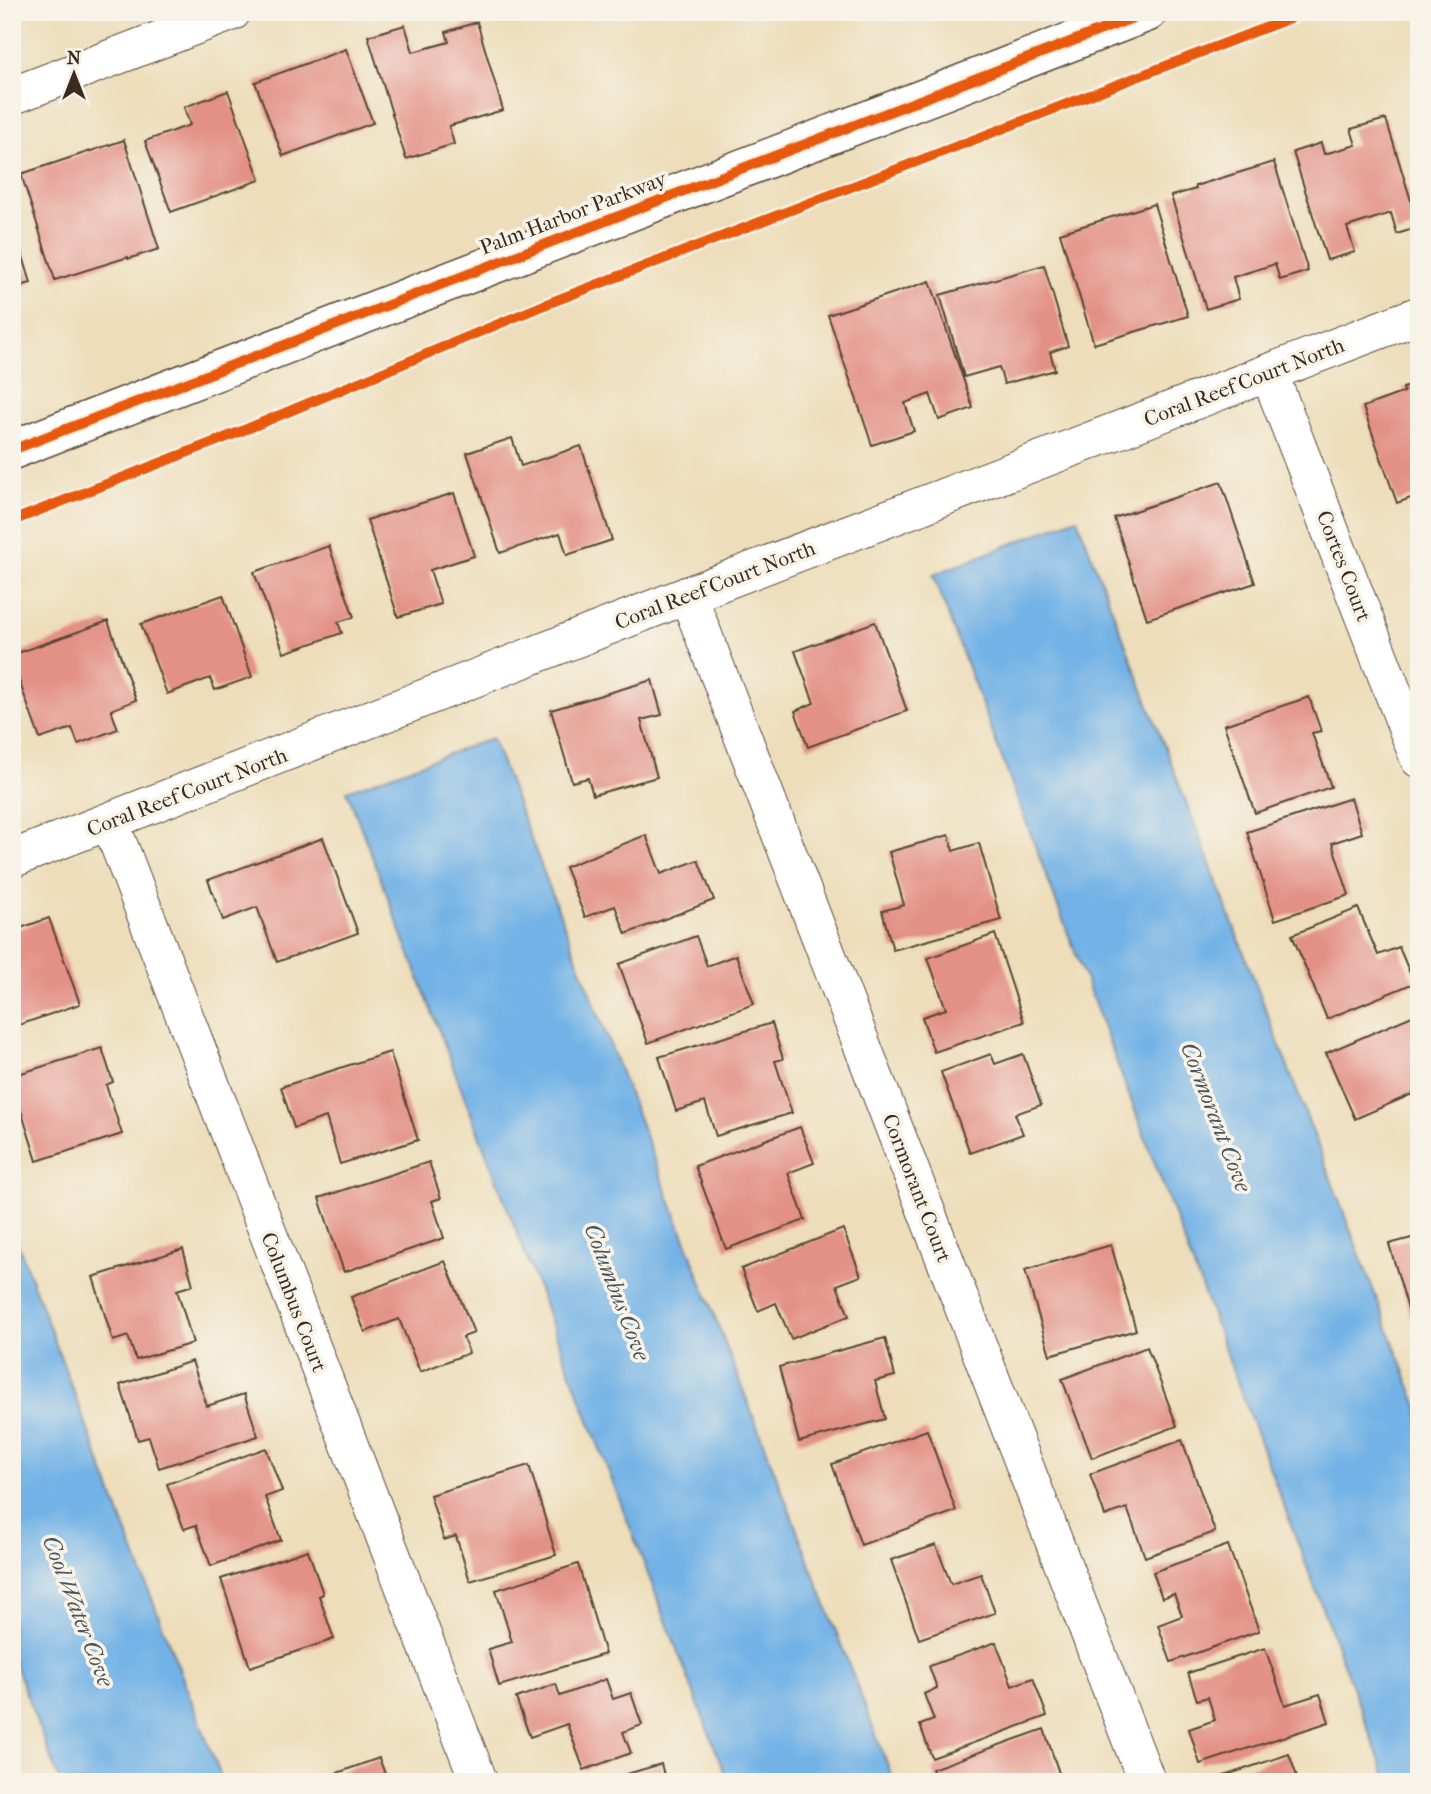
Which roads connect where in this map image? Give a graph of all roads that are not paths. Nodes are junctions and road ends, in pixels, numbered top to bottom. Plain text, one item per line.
1 (232, 12) edge
2 (1148, 12) edge
3 (12, 96) edge
4 (1419, 315) edge
5 (1269, 373) junction
6 (12, 450) edge
7 (688, 595) junction
8 (1419, 759) edge
9 (110, 822) junction
10 (12, 859) edge
11 (479, 1782) edge
12 (1147, 1782) edge

1 - 3 street
2 - 6 street, Palm Harbor Parkway
4 - 5 street, Coral Reef Court North
5 - 7 street, Coral Reef Court North
5 - 8 street, Cortes Court
7 - 9 street, Coral Reef Court North
7 - 12 street, Cormorant Court
9 - 10 street, Coral Reef Court North
9 - 11 street, Columbus Court

